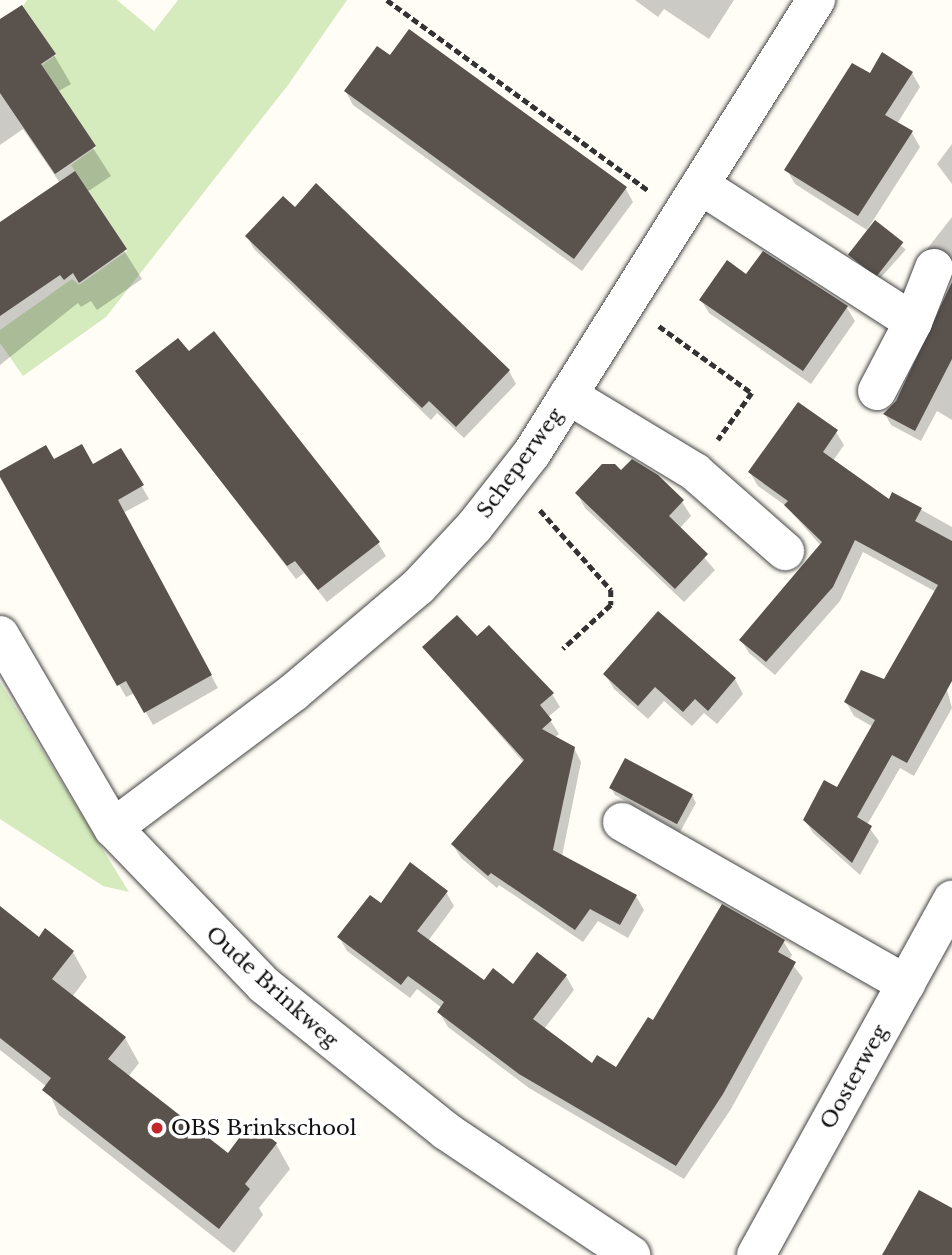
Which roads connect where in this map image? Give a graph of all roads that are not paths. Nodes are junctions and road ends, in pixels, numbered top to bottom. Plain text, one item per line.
1 (816, 0) edge
2 (691, 200) junction
3 (934, 268) dead end
4 (914, 322) junction
5 (877, 391) dead end
6 (568, 395) junction
7 (785, 551) dead end
8 (0, 635) edge
9 (622, 822) dead end
10 (113, 828) junction
11 (952, 900) edge
12 (906, 984) junction
13 (631, 1255) edge
14 (757, 1255) edge

1 - 2 street, Scheperweg
2 - 4 street
2 - 6 street, Scheperweg
3 - 4 street
4 - 5 street
6 - 7 street
6 - 10 street, Scheperweg
8 - 10 street, Oude Brinkweg
9 - 12 street
10 - 13 street, Oude Brinkweg
11 - 12 street, Oosterweg
12 - 14 street, Oosterweg

